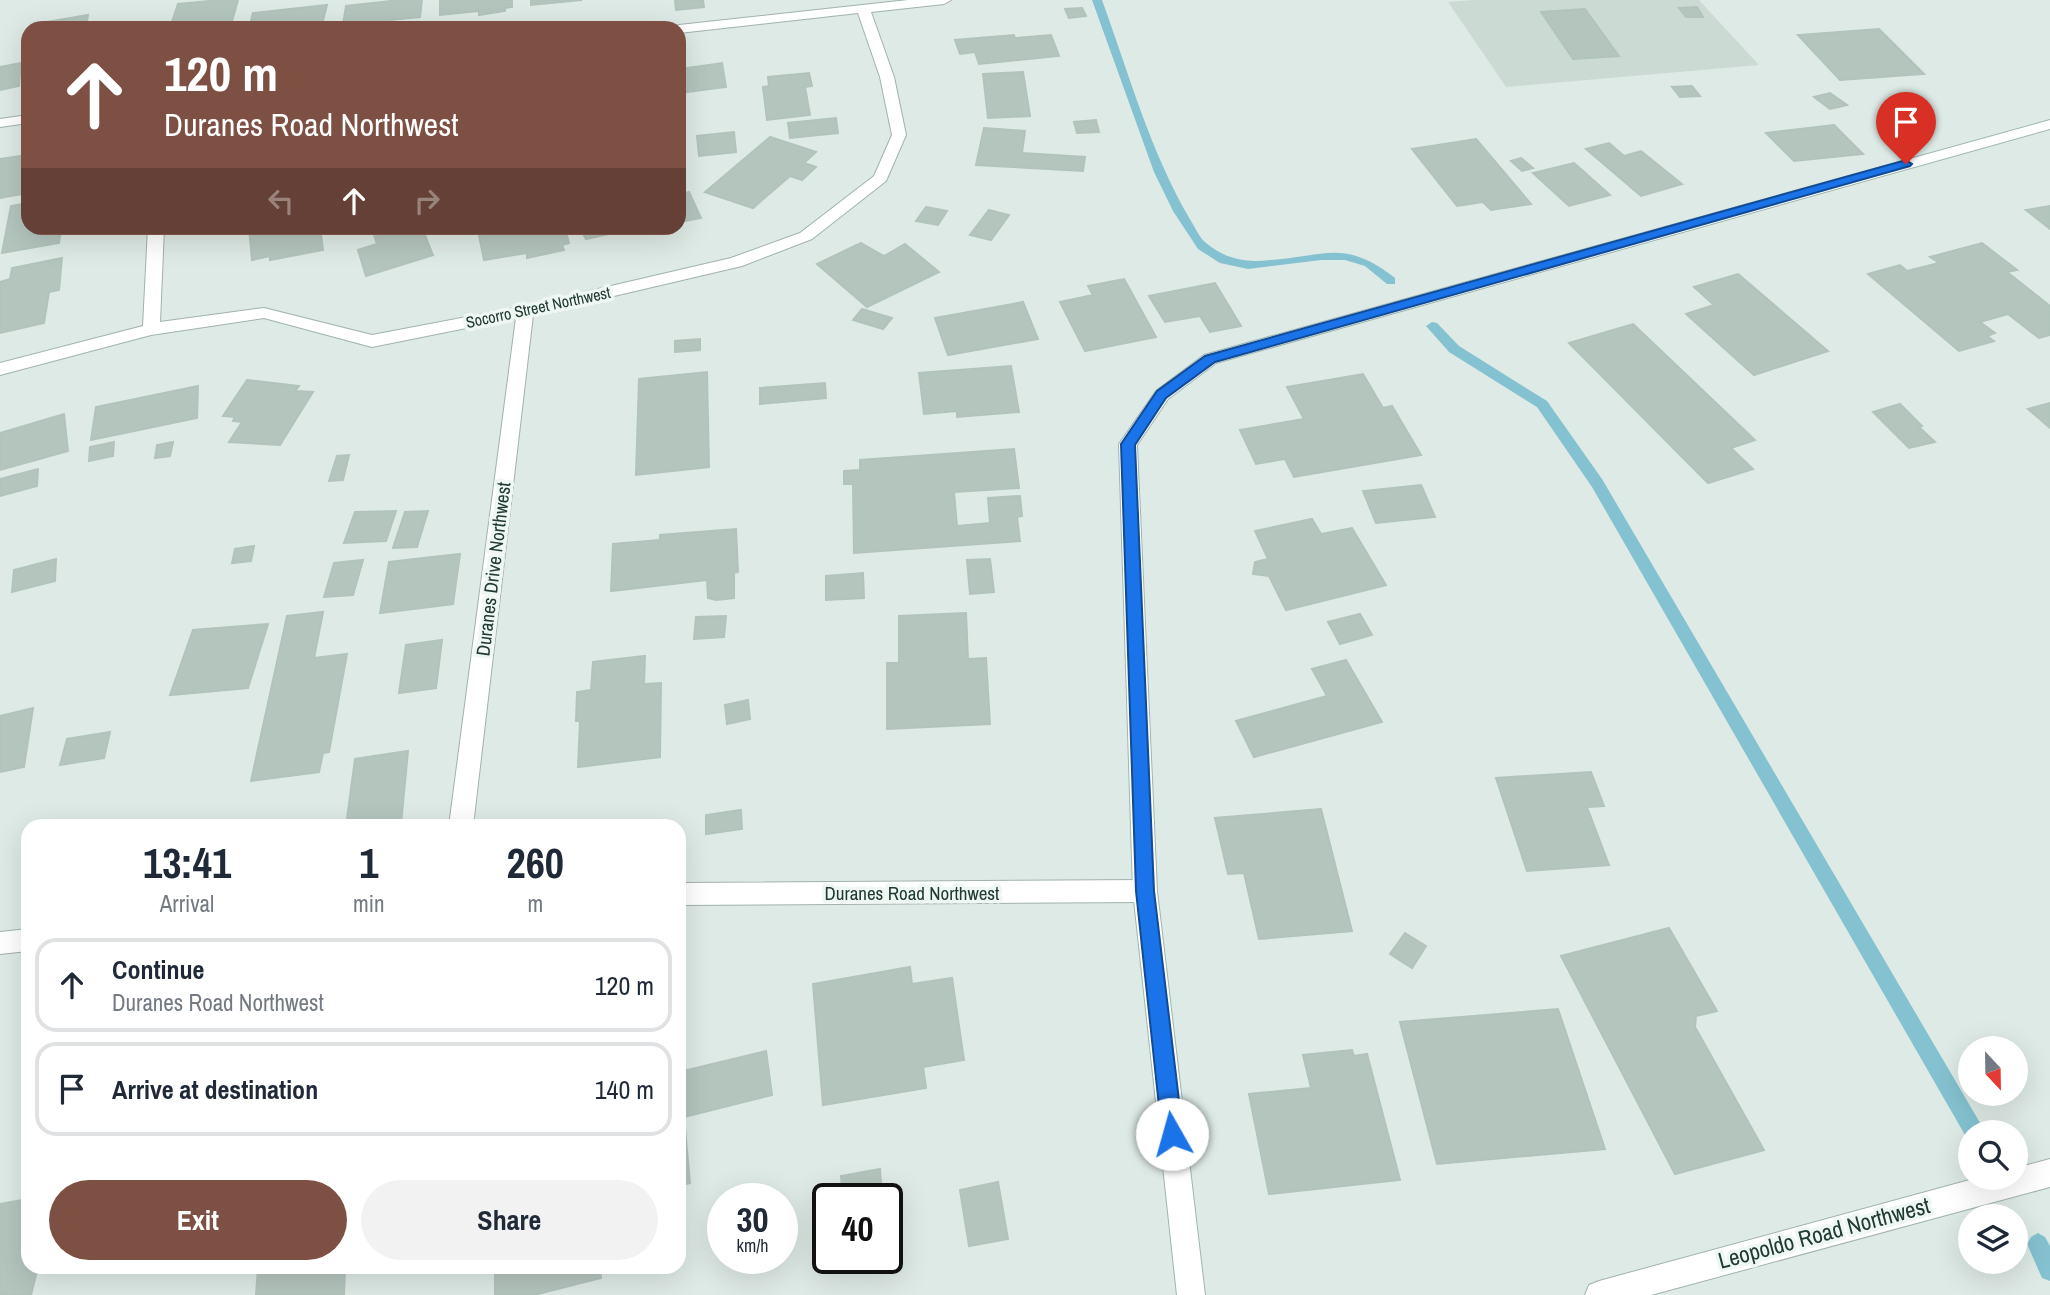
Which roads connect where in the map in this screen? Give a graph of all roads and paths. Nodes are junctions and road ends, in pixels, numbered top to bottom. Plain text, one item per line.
1 (944, 0) edge
2 (863, 9) junction
3 (686, 28) edge
4 (21, 120) edge
5 (0, 123) edge
6 (2050, 124) edge
7 (156, 235) edge
8 (525, 312) junction
9 (151, 329) junction
10 (0, 369) edge
11 (462, 819) edge
12 (1145, 891) junction
13 (686, 894) edge
14 (21, 941) edge
15 (0, 943) edge
16 (2050, 1174) edge
17 (1191, 1295) edge
18 (1599, 1295) edge

1 - 2 street
2 - 3 street
2 - 8 street, Socorro Street Northwest
4 - 5 street
6 - 12 street
7 - 9 street
8 - 9 street, Socorro Street Northwest
8 - 11 street, Duranes Drive Northwest
9 - 10 street, Socorro Street Northwest
12 - 13 street, Duranes Road Northwest
12 - 17 street
14 - 15 street
16 - 18 street, Leopoldo Road Northwest

